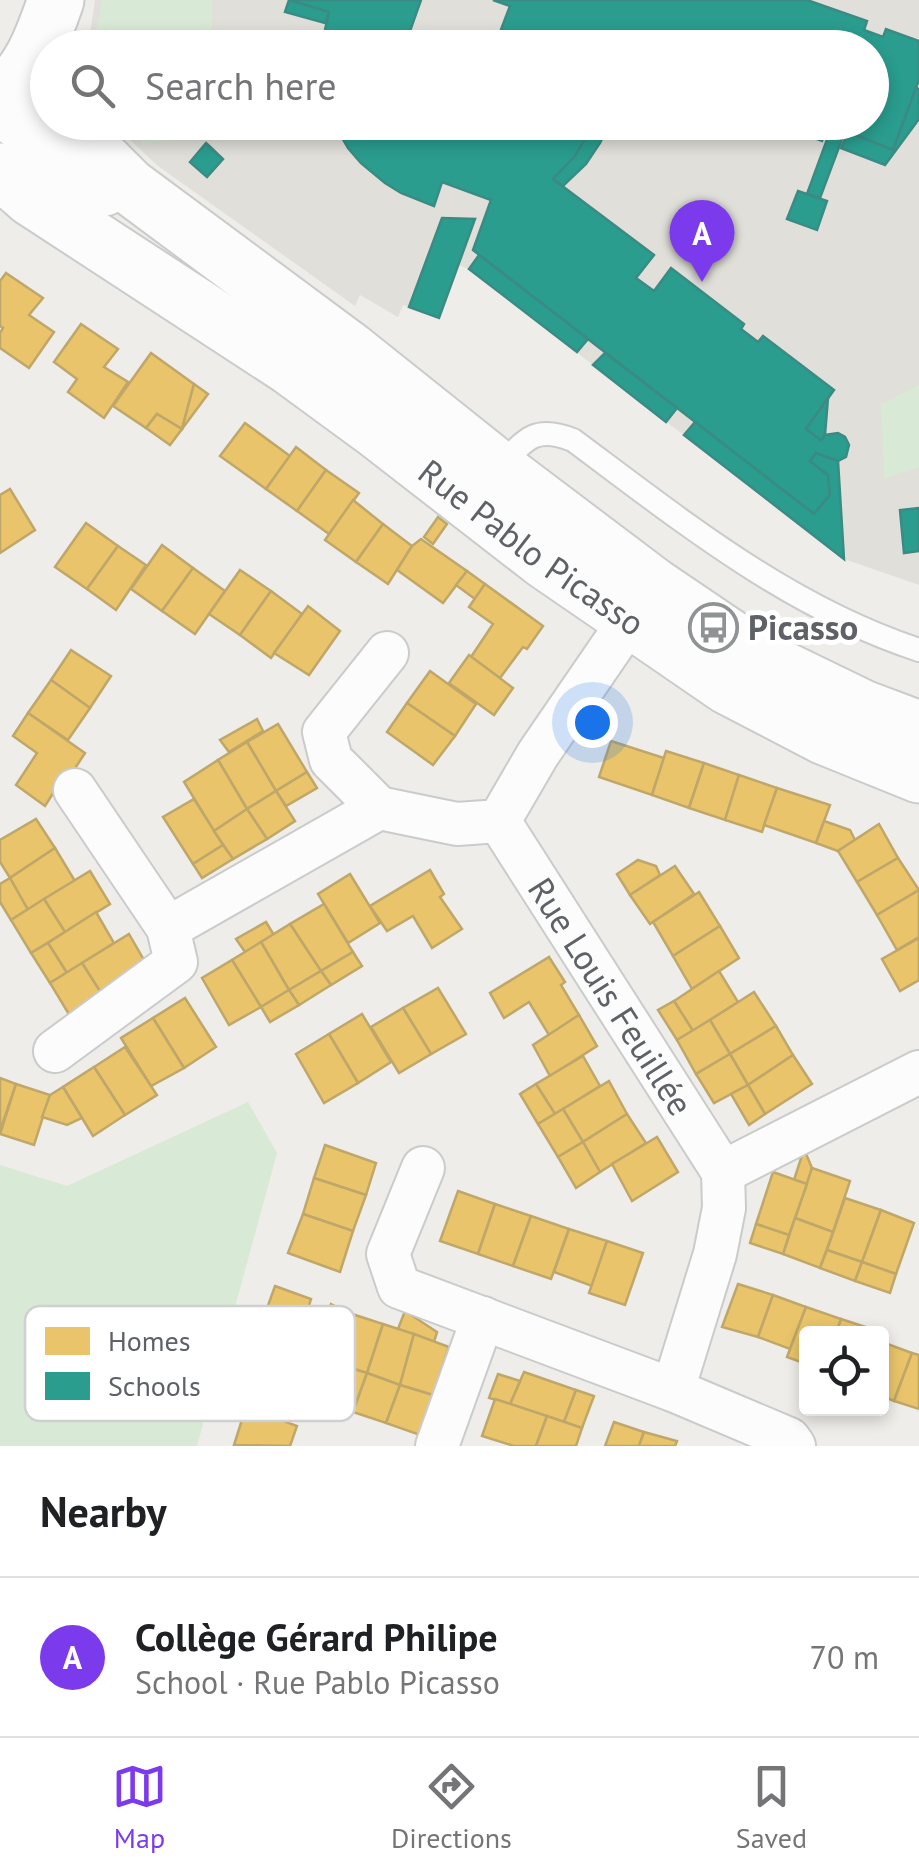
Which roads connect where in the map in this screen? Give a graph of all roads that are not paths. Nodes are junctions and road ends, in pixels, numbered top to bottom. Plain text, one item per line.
1 (56, 0) edge
2 (64, 0) edge
3 (45, 30) edge
4 (63, 30) edge
5 (30, 60) edge
6 (0, 95) edge
7 (0, 108) edge
8 (30, 129) edge
9 (43, 140) edge
10 (87, 140) edge
11 (0, 172) edge
12 (0, 200) edge
13 (194, 237) junction
14 (166, 286) junction
15 (499, 469) junction
16 (642, 603) junction
17 (919, 650) edge
18 (387, 653) dead end
19 (919, 730) edge
20 (919, 775) edge
21 (74, 790) dead end
22 (378, 808) junction
23 (500, 821) junction
24 (168, 928) junction
25 (55, 1051) dead end
26 (919, 1072) edge
27 (424, 1168) dead end
28 (723, 1172) junction
29 (483, 1318) junction
30 (673, 1390) junction
31 (438, 1446) edge
32 (794, 1446) edge

1 - 3 street
2 - 4 street
5 - 6 street
7 - 8 street, Rue Pablo Picasso
9 - 13 street, Rue Pablo Picasso
10 - 13 street, Rue Pablo Picasso
11 - 14 street, Rue Pablo Picasso
12 - 14 street, Rue Pablo Picasso
13 - 15 street, Rue Pablo Picasso
14 - 16 street, Rue Pablo Picasso
15 - 16 street, Rue Pablo Picasso
15 - 17 lane
16 - 19 street, Rue Pablo Picasso
16 - 20 street, Rue Pablo Picasso
16 - 23 street
18 - 22 street
21 - 24 street
22 - 23 street
22 - 24 street
23 - 28 street, Rue Louis Feuillée
24 - 25 street
26 - 28 street
27 - 29 street
28 - 30 street
29 - 30 street
29 - 31 street
30 - 32 street

